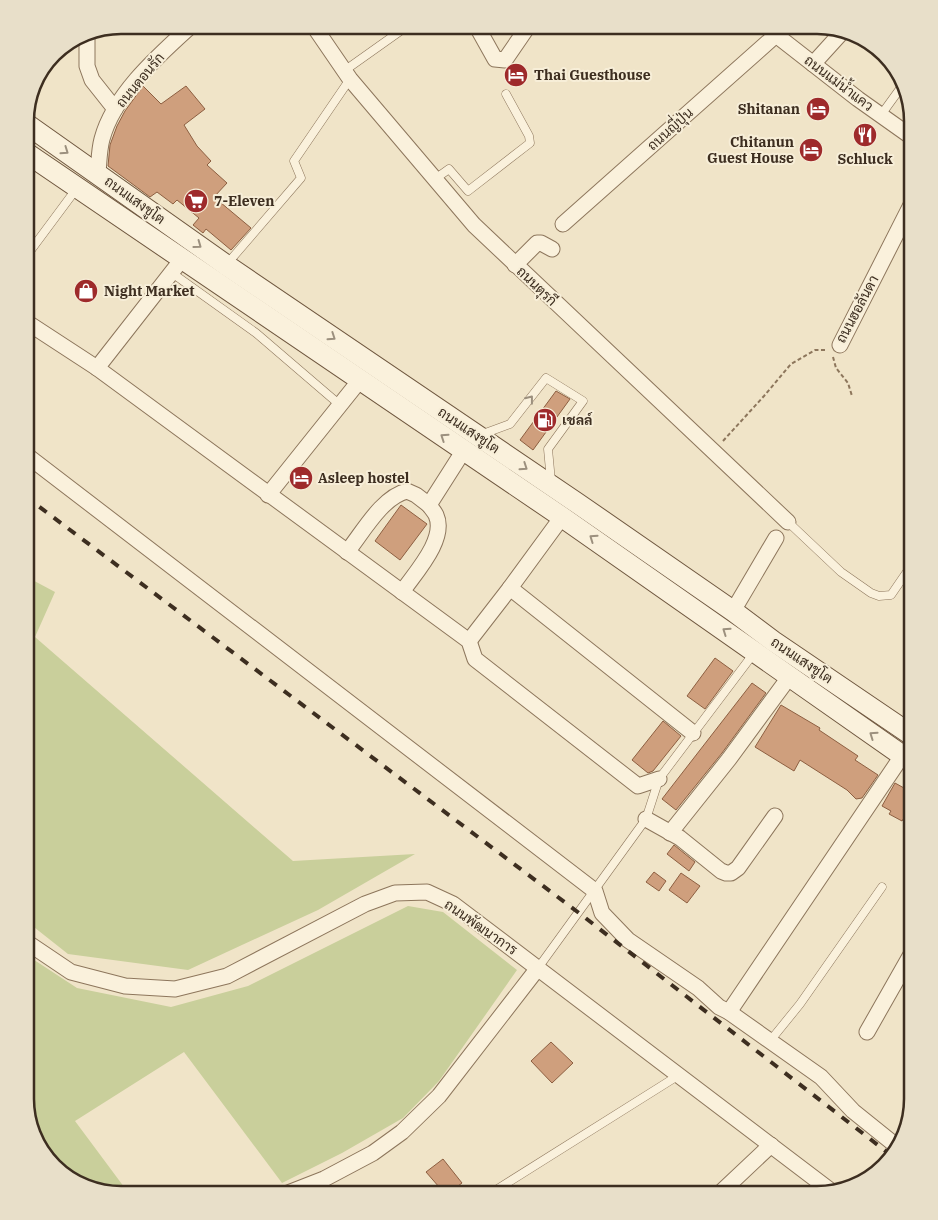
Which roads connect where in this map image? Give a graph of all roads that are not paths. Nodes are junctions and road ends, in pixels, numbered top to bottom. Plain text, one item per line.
1 (182, 34) edge
2 (319, 34) edge
3 (397, 34) edge
4 (481, 34) edge
5 (523, 34) edge
6 (767, 34) edge
7 (776, 34) edge
8 (838, 37) edge
9 (87, 41) edge
10 (813, 64) junction
11 (347, 75) junction
12 (899, 90) edge
13 (506, 94) dead end
14 (115, 108) junction
15 (881, 115) junction
16 (34, 129) edge
17 (904, 132) edge
18 (34, 158) edge
19 (98, 173) junction
20 (435, 179) junction
21 (78, 187) junction
22 (904, 218) edge
23 (563, 224) dead end
24 (34, 246) edge
25 (552, 249) dead end
26 (515, 265) junction
27 (177, 266) junction
28 (226, 266) junction
29 (34, 327) edge
30 (835, 347) road end
31 (97, 368) junction
32 (360, 380) junction
33 (411, 402) junction
34 (340, 405) junction
35 (478, 436) junction
36 (464, 450) junction
37 (34, 461) edge
38 (551, 485) junction
39 (268, 495) junction
40 (577, 503) junction
41 (429, 505) junction
42 (562, 517) junction
43 (788, 522) joint
44 (776, 538) dead end
45 (347, 552) junction
46 (904, 576) edge
47 (510, 588) junction
48 (402, 592) junction
49 (733, 611) junction
50 (469, 641) junction
51 (755, 652) junction
52 (790, 676) junction
53 (855, 696) junction
54 (842, 713) junction
55 (904, 730) edge
56 (693, 733) junction
57 (904, 756) edge
58 (904, 765) edge
59 (659, 779) junction
60 (775, 816) dead end
61 (646, 819) junction
62 (670, 832) junction
63 (882, 887) dead end
64 (595, 891) junction
65 (34, 947) edge
66 (904, 967) edge
67 (538, 968) junction
68 (729, 1012) junction
69 (867, 1032) dead end
70 (770, 1041) junction
71 (679, 1075) junction
72 (893, 1143) edge
73 (772, 1145) junction
74 (306, 1186) edge
75 (502, 1186) edge
76 (728, 1186) edge
77 (825, 1186) edge

1 - 14 street, ถนนดอนรัก
2 - 11 street, ถนนตุรกี
3 - 11 lane
4 - 5 street
6 - 23 street, ถนนญี่ปุ่น
7 - 10 street, ถนนแม่น้ำแคว
8 - 10 street
9 - 14 street
10 - 15 street, ถนนแม่น้ำแคว
11 - 20 street, ถนนตุรกี
11 - 28 lane
12 - 15 lane
13 - 20 lane
14 - 19 street, ถนนดอนรัก
15 - 17 street, ถนนแม่น้ำแคว
16 -> 19 main road, ถนนแสงชูโต
18 - 21 main road, ถนนแสงชูโต
19 -> 28 main road, ถนนแสงชูโต
20 - 26 street, ถนนตุรกี
21 - 24 lane
21 - 27 main road, ถนนแสงชูโต
22 - 30 street, ถนนฮอลันดา
25 - 26 street
26 - 43 street, ถนนตุรกี
27 - 31 street
27 - 32 main road, ถนนแสงชูโต
27 - 34 lane
28 -> 33 main road, ถนนแสงชูโต
29 - 31 street
31 - 39 street
32 - 33 main road, ถนนแสงชูโต
32 - 34 street
33 - 35 main road, ถนนแสงชูโต
36 -> 33 main road, ถนนแสงชูโต
34 - 39 street
35 -> 38 main road, ถนนแสงชูโต
35 -> 38 lane
36 - 41 street
36 - 42 main road, ถนนแสงชูโต
37 - 64 street
38 - 40 main road, ถนนแสงชูโต
39 - 45 street
40 - 42 main road
40 - 49 main road, ถนนแสงชูโต
41 - 45 street
41 - 48 street
42 - 47 street
51 -> 42 main road, ถนนแสงชูโต
43 - 46 lane
44 - 49 street
45 - 48 street
47 - 50 street
47 - 56 street
48 - 50 street
49 - 53 main road, ถนนแสงชูโต
50 - 59 street
51 - 52 main road, ถนนแสงชูโต
51 - 56 lane
52 - 54 main road, ถนนแสงชูโต
52 - 62 street
53 - 54 main road
53 - 55 main road, ถนนแสงชูโต
57 -> 54 main road, ถนนแสงชูโต
56 - 59 lane
58 - 68 street
59 - 61 lane
60 - 62 street
61 - 62 street
61 - 64 lane
63 - 70 lane
64 - 67 lane
64 - 68 street
65 - 67 street, ถนนพัฒนาการ
66 - 69 street
67 - 71 street, ถนนพัฒนาการ
67 - 74 street
68 - 70 street
70 - 72 street
71 - 73 street, ถนนพัฒนาการ
71 - 75 lane
73 - 76 street
73 - 77 street, ถนนพัฒนาการ

